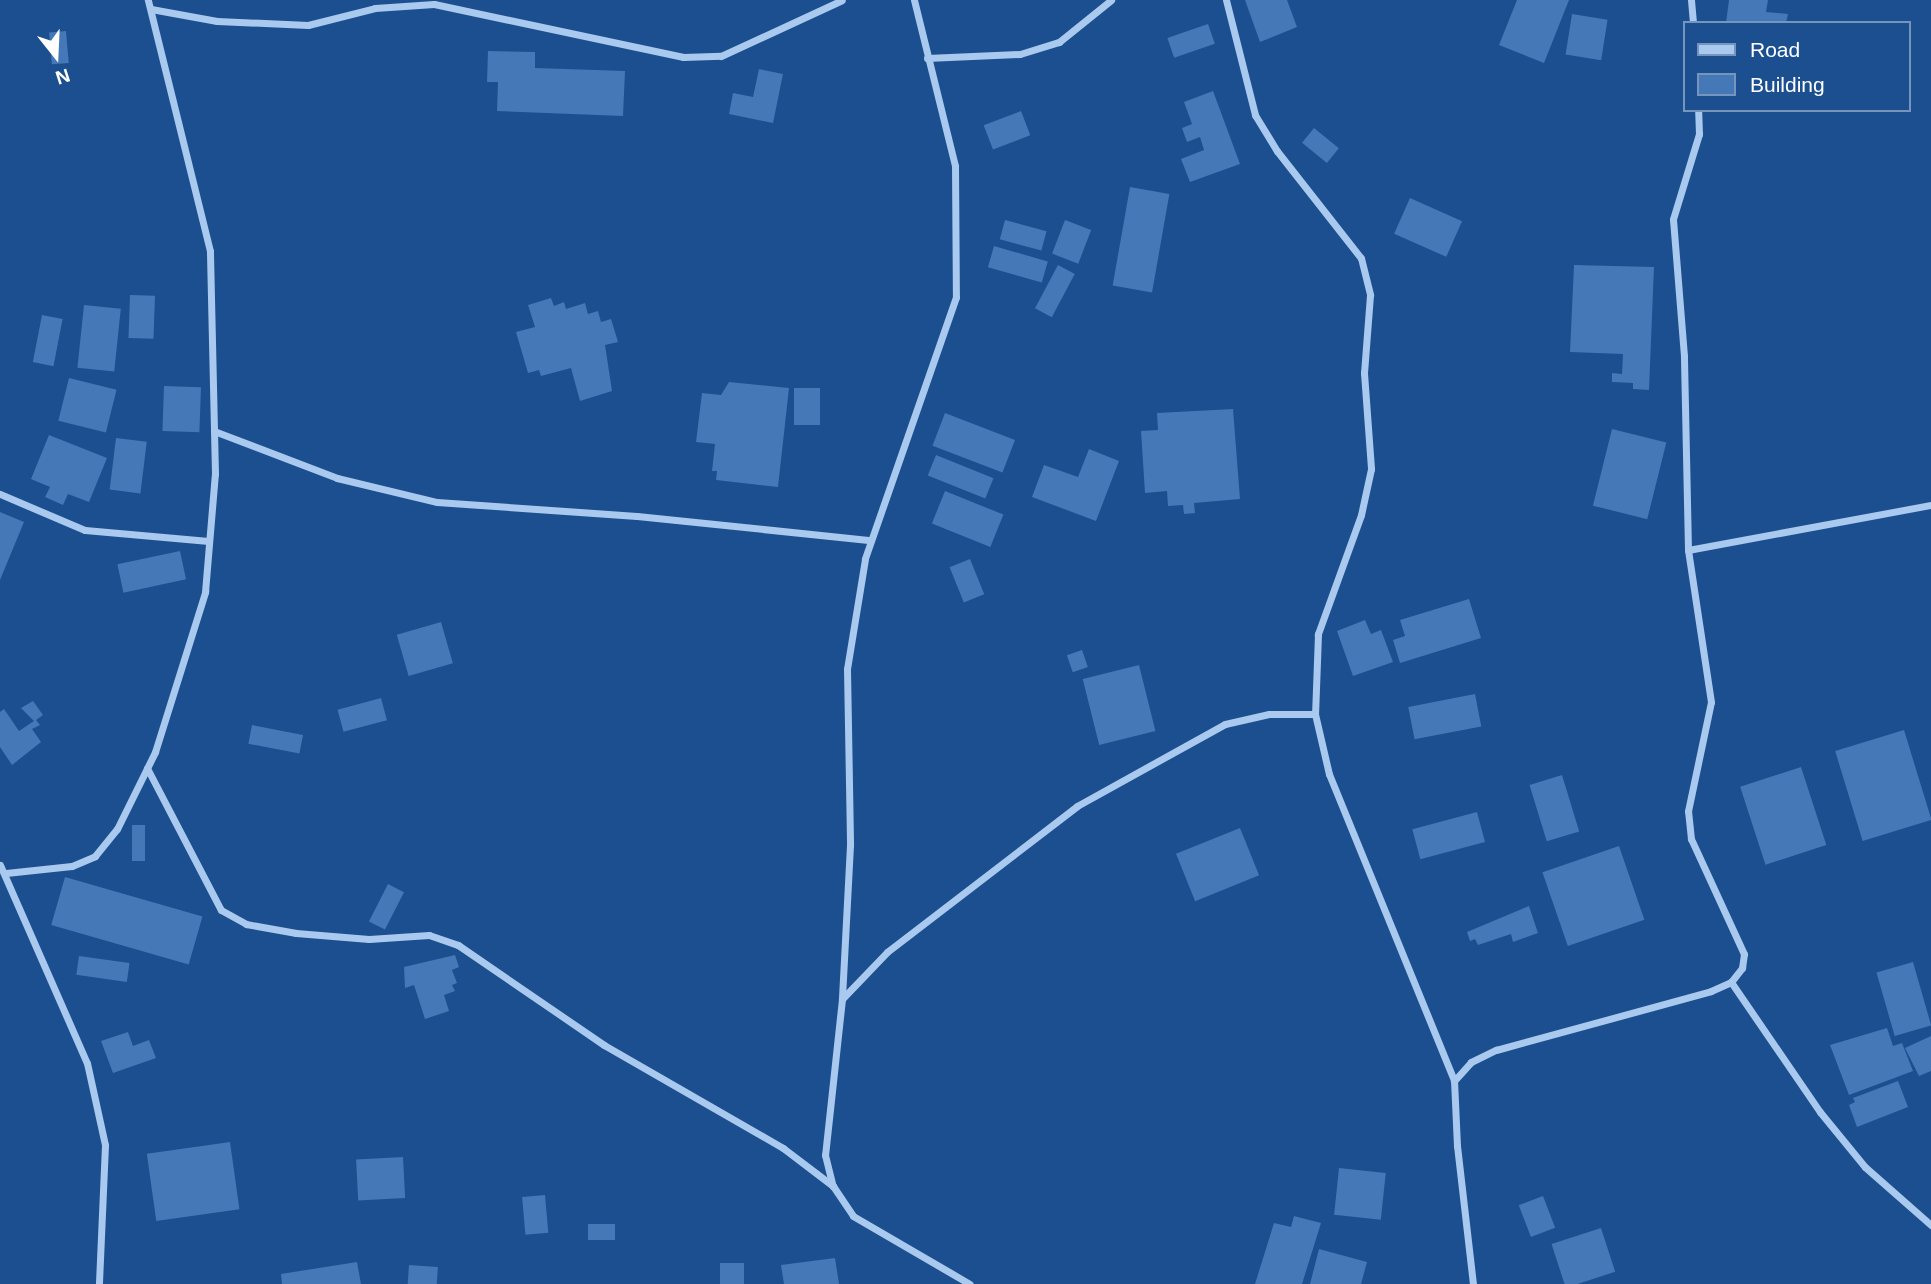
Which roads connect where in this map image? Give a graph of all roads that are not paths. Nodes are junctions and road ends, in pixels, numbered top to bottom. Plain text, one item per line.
1 (148, 0) edge
2 (842, 0) edge
3 (914, 0) edge
4 (1111, 0) edge
5 (1226, 0) edge
6 (1691, 0) edge
7 (151, 9) junction
8 (1693, 21) edge
9 (927, 58) junction
10 (1698, 112) edge
11 (214, 431) junction
12 (0, 494) edge
13 (1931, 505) edge
14 (871, 540) junction
15 (209, 541) junction
16 (1689, 550) junction
17 (1315, 714) junction
18 (148, 768) junction
19 (0, 865) edge
20 (6, 873) junction
21 (1731, 982) junction
22 (842, 999) junction
23 (1454, 1081) junction
24 (833, 1186) junction
25 (1931, 1225) edge
26 (99, 1284) edge
27 (970, 1284) edge
28 (1474, 1284) edge

1 - 7 street
2 - 7 street
3 - 9 street
4 - 9 street
5 - 17 street
6 - 8 street
7 - 11 street
9 - 14 street
10 - 16 street
11 - 14 street
11 - 15 street
12 - 15 street
13 - 16 street
14 - 22 street
15 - 18 street
16 - 21 street
17 - 22 street
17 - 23 street
18 - 20 street
18 - 24 street
19 - 20 street
20 - 26 street
21 - 23 street
21 - 25 street
22 - 24 street
23 - 28 street
24 - 27 street

